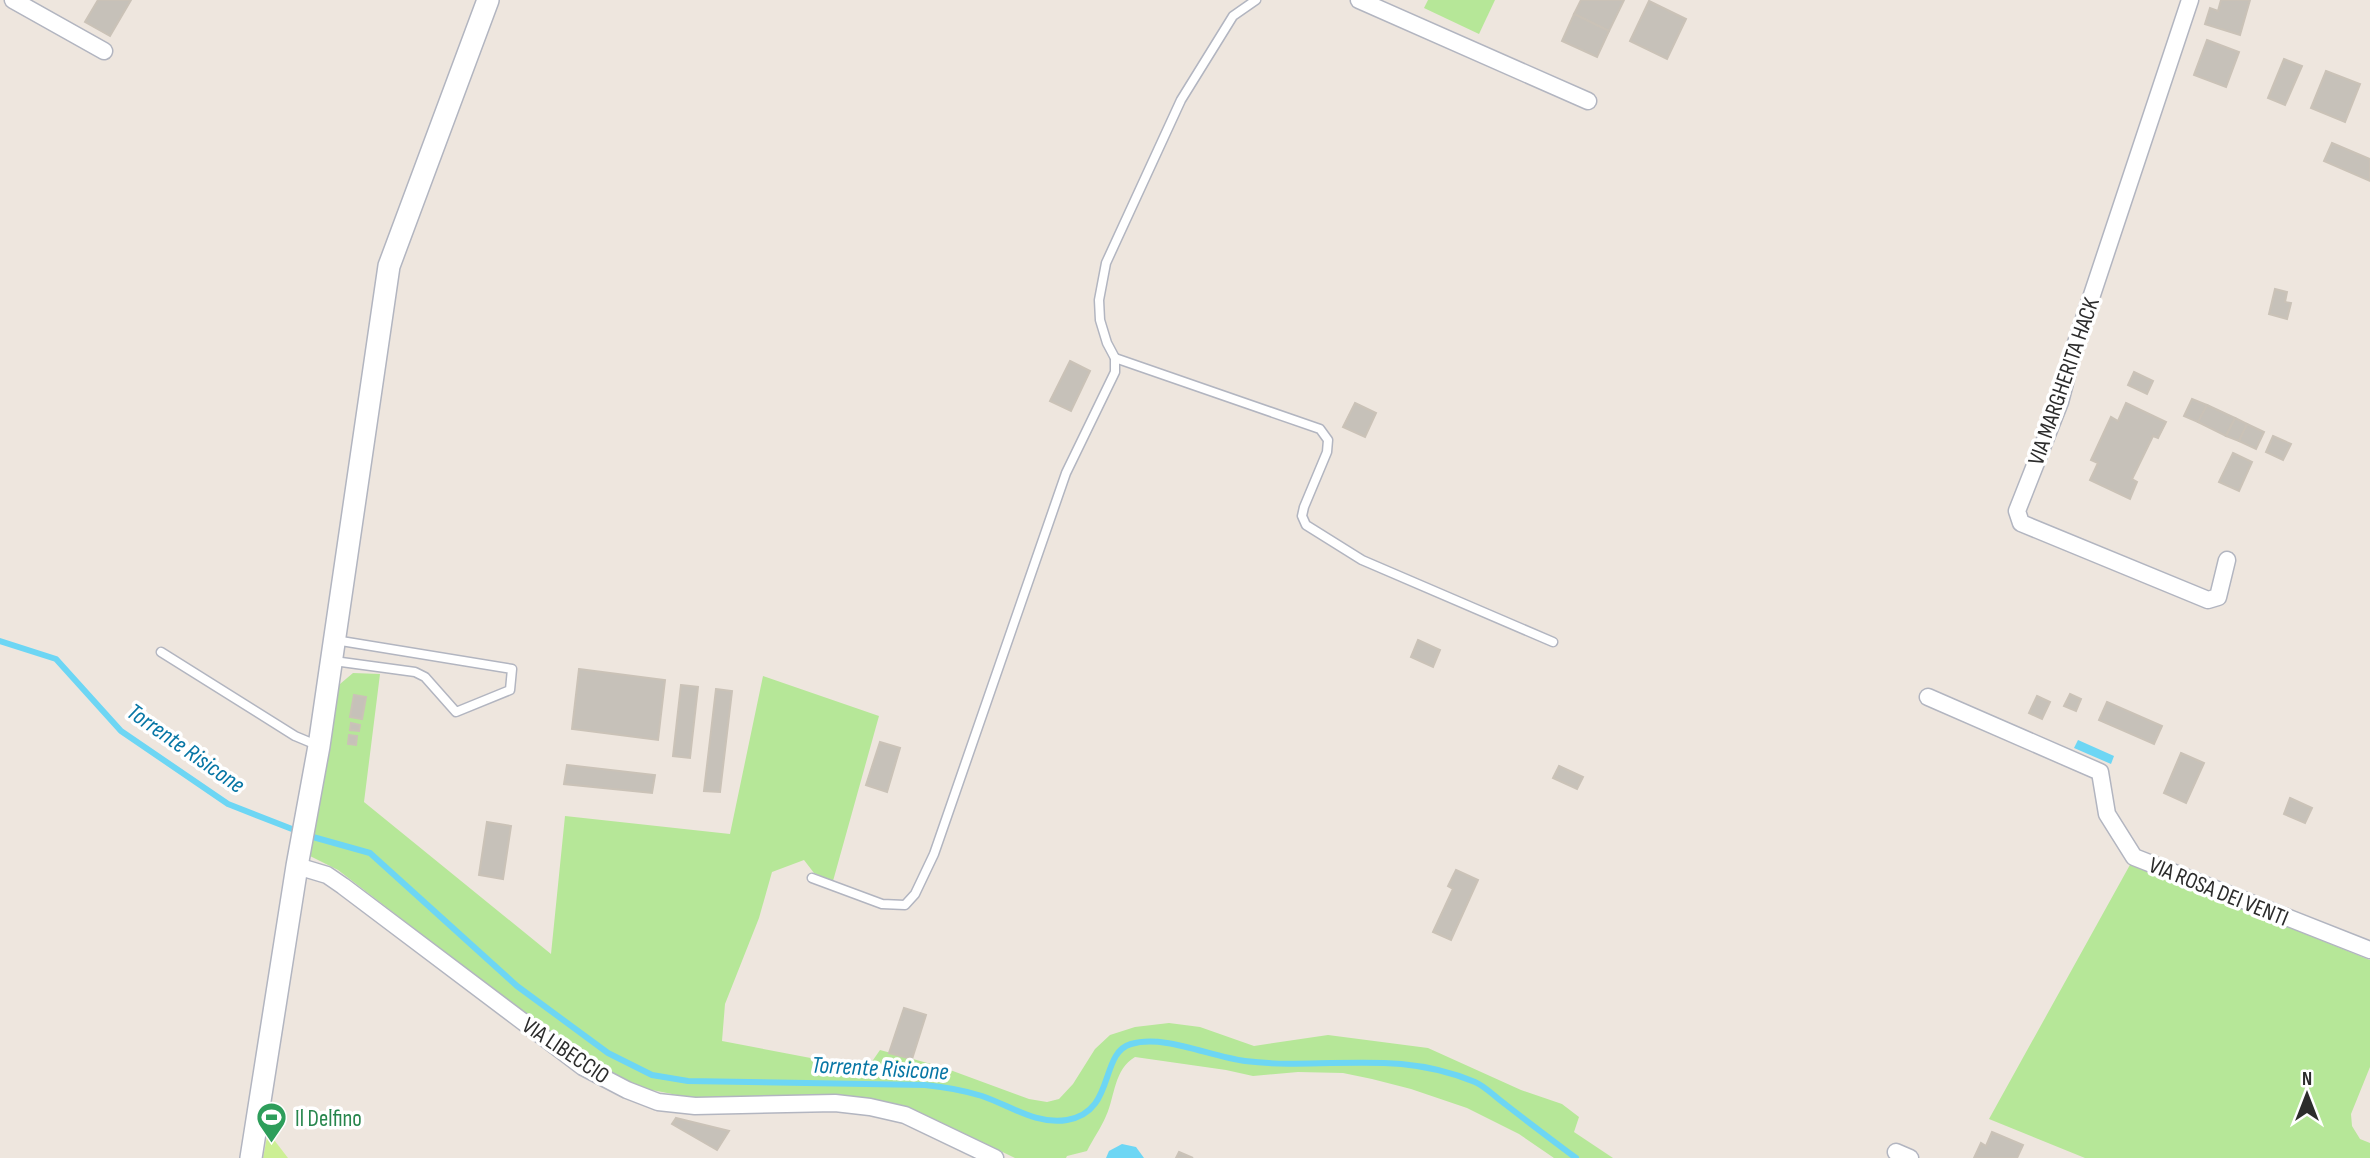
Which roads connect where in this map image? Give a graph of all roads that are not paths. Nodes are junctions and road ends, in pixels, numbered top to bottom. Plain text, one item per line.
1 (13, 0) edge
2 (488, 0) edge
3 (1256, 0) edge
4 (2190, 0) edge
5 (1363, 1) edge
6 (104, 51) dead end
7 (1588, 101) dead end
8 (1115, 358) junction
9 (2227, 560) dead end
10 (1553, 642) dead end
11 (332, 650) junction
12 (161, 652) dead end
13 (1928, 697) dead end
14 (319, 746) junction
15 (297, 866) junction
16 (812, 878) dead end
17 (2370, 950) edge
18 (251, 1158) edge
19 (995, 1158) edge

1 - 6 street
2 - 11 street
3 - 8 lane
4 - 9 street, VIA MARGHERITA HACK
5 - 7 street
8 - 10 lane
8 - 16 lane
11 - 11 lane
11 - 14 street
12 - 14 lane
13 - 17 street, VIA ROSA DEI VENTI
14 - 15 street
15 - 18 street
15 - 19 street, VIA LIBECCIO

